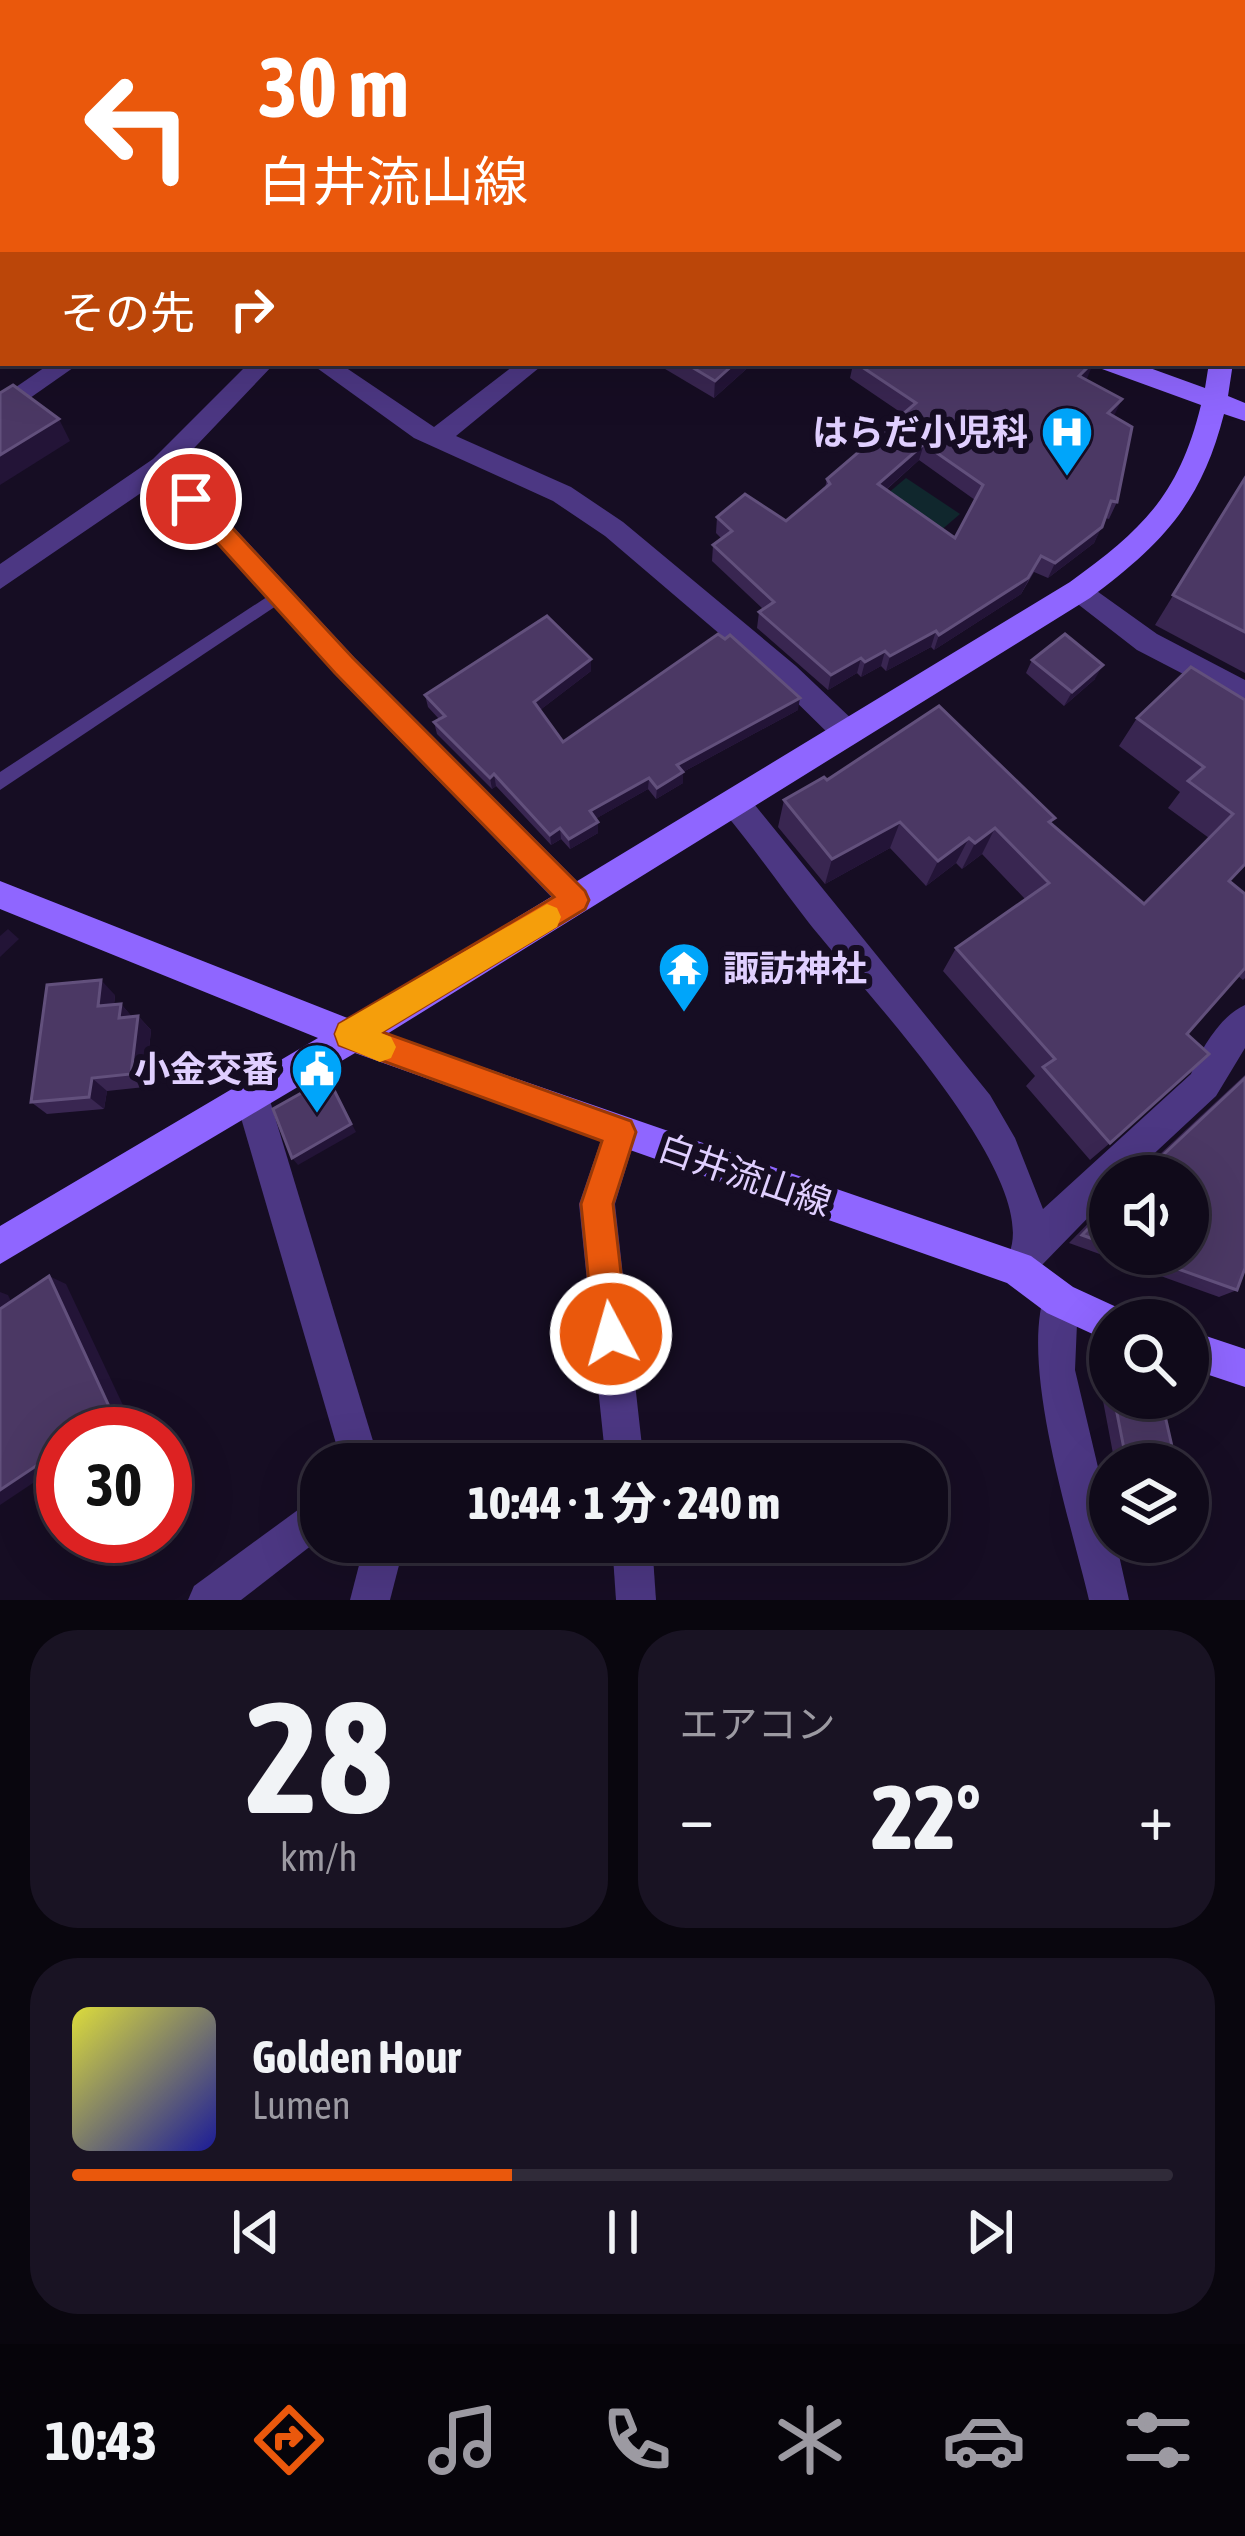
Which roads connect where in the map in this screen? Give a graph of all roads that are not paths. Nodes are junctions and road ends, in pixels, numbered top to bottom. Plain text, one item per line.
1 (64, 366) edge
2 (259, 366) edge
3 (328, 366) edge
4 (529, 366) edge
5 (1119, 366) edge
6 (1221, 366) edge
7 (1216, 402) junction
8 (0, 410) edge
9 (1245, 412) edge
10 (437, 438) junction
11 (162, 466) junction
12 (0, 578) edge
13 (1080, 590) junction
14 (279, 595) junction
15 (1245, 694) edge
16 (847, 733) junction
17 (0, 782) edge
18 (735, 802) junction
19 (0, 896) edge
20 (575, 900) junction
21 (1245, 1021) edge
22 (350, 1034) junction
23 (251, 1094) junction
24 (620, 1132) junction
25 (0, 1246) edge
26 (1026, 1256) junction
27 (1060, 1300) junction
28 (1089, 1313) edge
29 (1209, 1356) edge
30 (1245, 1368) edge
31 (355, 1443) edge
32 (623, 1443) edge
33 (300, 1529) edge
34 (380, 1563) edge
35 (633, 1563) edge
36 (208, 1600) edge
37 (370, 1600) edge
38 (636, 1600) edge
39 (1109, 1600) edge

1 - 8 street
2 - 11 street
3 - 10 street
4 - 10 street
5 - 7 street
6 - 7 street
7 - 9 street
7 - 13 street
10 - 16 street
11 - 12 street
11 - 14 street
13 - 15 street
13 - 16 street
14 - 17 lane
14 - 20 street
16 - 18 street
18 - 20 street
18 - 26 street
19 - 22 street, 白井流山線
20 - 22 street
21 - 26 street
22 - 23 street
22 - 24 street, 白井流山線
23 - 25 street
23 - 31 street
24 - 26 street, 白井流山線
24 - 32 street
26 - 27 street, 白井流山線
27 - 28 street, 白井流山線
27 - 39 street
29 - 30 street
33 - 36 street
34 - 37 street
35 - 38 street

